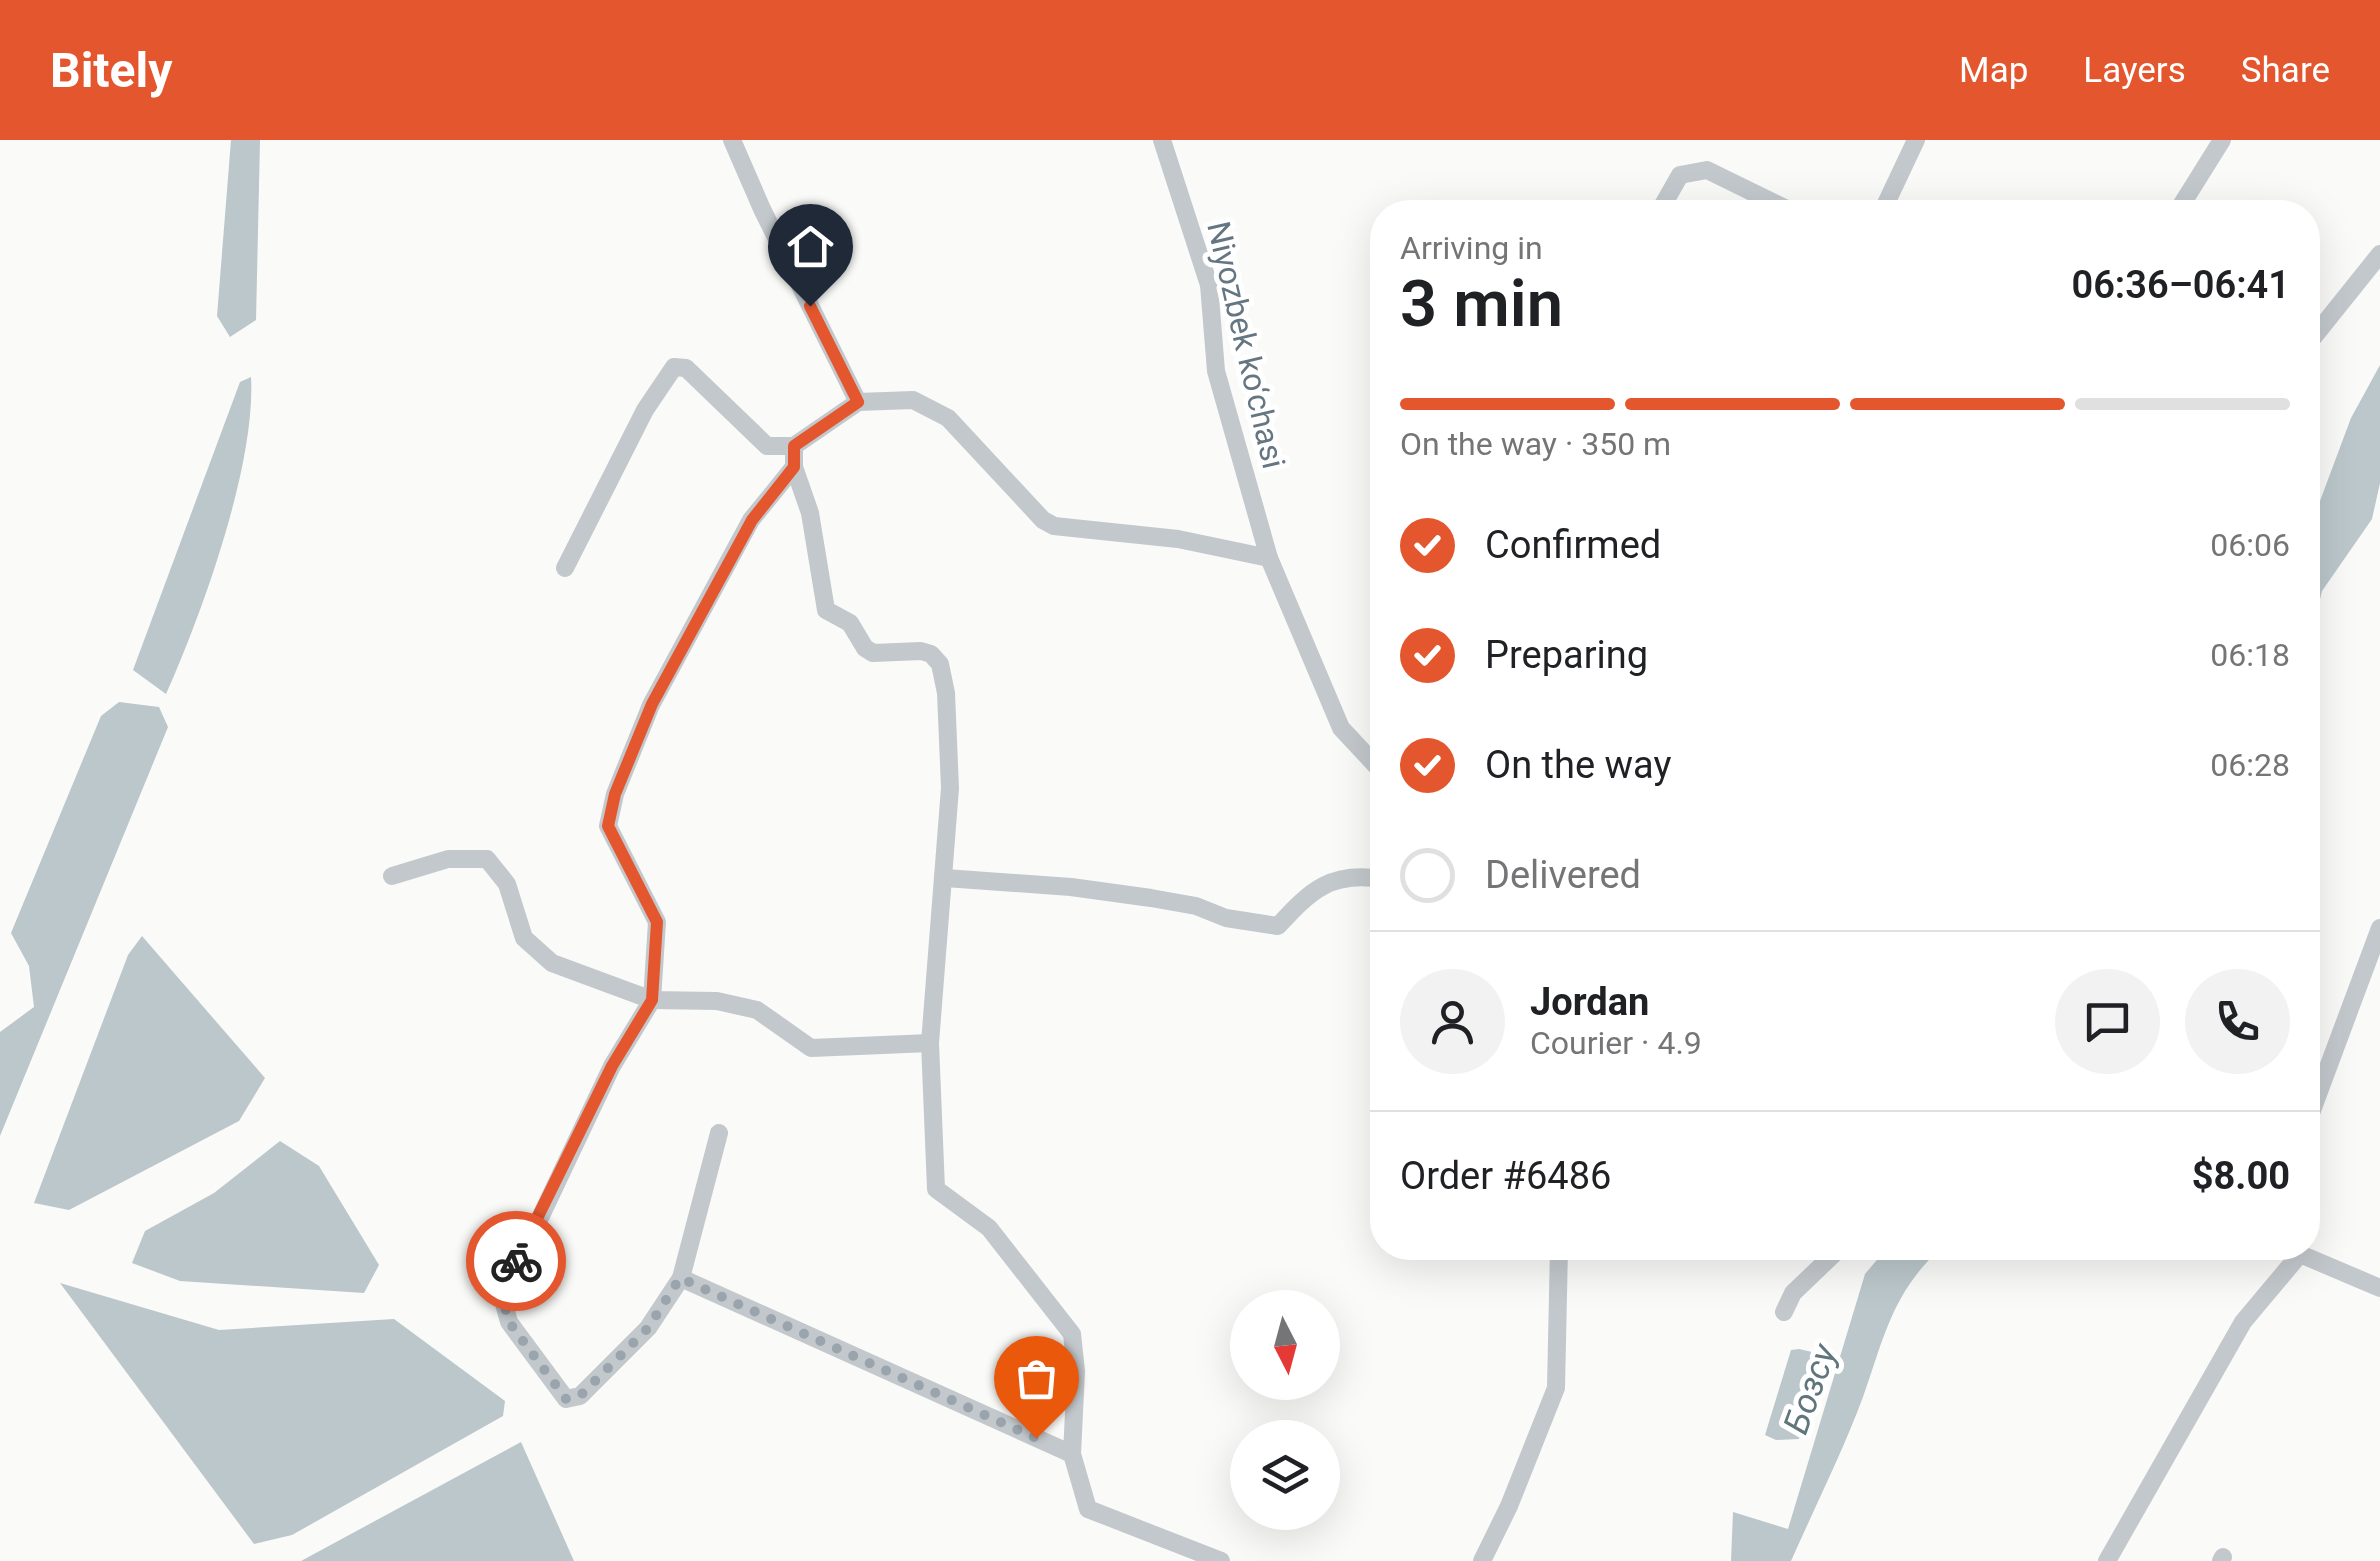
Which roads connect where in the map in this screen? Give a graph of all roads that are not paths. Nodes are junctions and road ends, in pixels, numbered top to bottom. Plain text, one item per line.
1 (732, 140) edge
2 (1162, 140) edge
3 (1916, 140) edge
4 (2222, 140) edge
5 (1666, 200) edge
6 (1769, 200) edge
7 (1888, 200) edge
8 (2184, 200) edge
9 (2380, 254) edge
10 (2320, 329) edge
11 (858, 402) junction
12 (794, 446) junction
13 (794, 467) junction
14 (1269, 558) junction
15 (564, 568) dead end
16 (1370, 759) edge
17 (392, 876) dead end
18 (1370, 877) edge
19 (944, 878) junction
20 (2380, 928) edge
21 (652, 1000) junction
22 (930, 1043) junction
23 (2320, 1089) edge
24 (719, 1133) dead end
25 (1559, 1260) edge
26 (1827, 1260) edge
27 (2291, 1260) edge
28 (2318, 1260) edge
29 (680, 1278) junction
30 (2380, 1288) edge
31 (1784, 1312) dead end
32 (1072, 1454) junction
33 (1221, 1561) edge
34 (1482, 1561) edge
35 (2107, 1561) edge

1 - 11 street
2 - 14 street, Niyozbek ko‘chasi
3 - 7 street
4 - 8 street
5 - 6 street
9 - 10 street
11 - 12 street
11 - 14 street
12 - 13 street
12 - 15 street
13 - 19 street
13 - 21 street
14 - 16 street, Niyozbek ko‘chasi
17 - 21 street
18 - 19 street
19 - 22 street
20 - 23 street
21 - 22 street
21 - 29 street
22 - 32 street
24 - 29 street
25 - 34 street
26 - 31 street
27 - 35 street
28 - 30 street
29 - 32 street
32 - 33 street

